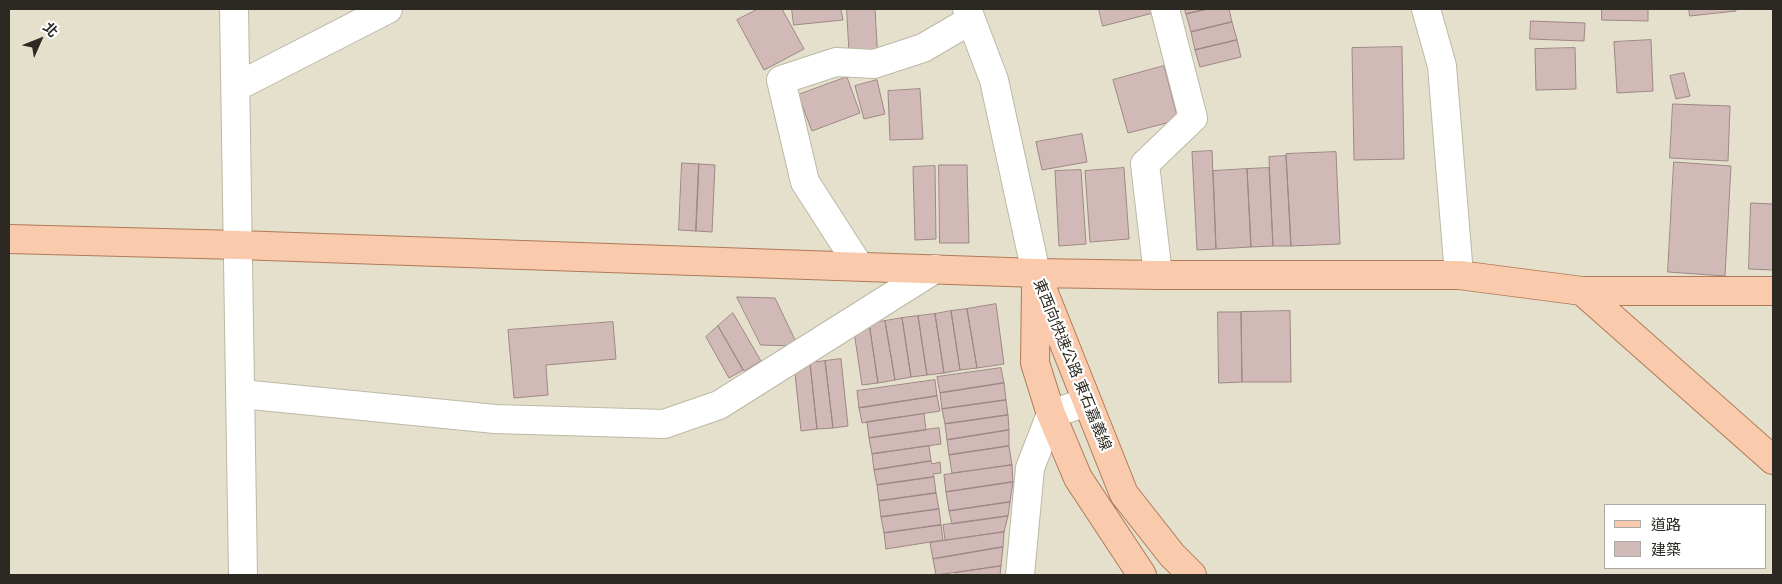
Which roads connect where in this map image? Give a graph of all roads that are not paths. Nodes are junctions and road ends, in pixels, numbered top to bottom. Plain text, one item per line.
1 (234, 9) edge
2 (388, 9) edge
3 (1165, 9) edge
4 (1426, 9) edge
5 (969, 14) edge
6 (236, 86) junction
7 (9, 239) edge
8 (238, 245) junction
9 (860, 266) junction
10 (936, 269) junction
11 (1036, 273) junction
12 (1158, 275) junction
13 (1459, 275) junction
14 (1582, 291) junction
15 (1773, 291) edge
16 (241, 394) junction
17 (1087, 402) junction
18 (1051, 414) junction
19 (1773, 460) edge
20 (243, 575) edge
21 (1020, 575) edge
22 (1142, 575) edge
23 (1192, 575) edge

1 - 6 street
2 - 6 street
3 - 12 street
4 - 13 street
5 - 9 street
5 - 11 street
6 - 8 street
7 - 8 main road
8 - 9 main road
8 - 16 street
9 - 10 main road
10 - 11 main road
10 - 16 street
11 - 12 main road
11 - 17 main road, 東西向快速公路 東石嘉義線
11 - 18 main road, 東西向快速公路 東石嘉義線
12 - 13 main road
13 - 14 main road
14 - 15 main road
14 - 19 main road
16 - 20 street
17 - 18 street
17 - 23 main road, 東西向快速公路 東石嘉義線
18 - 21 street
18 - 22 main road, 東西向快速公路 東石嘉義線

